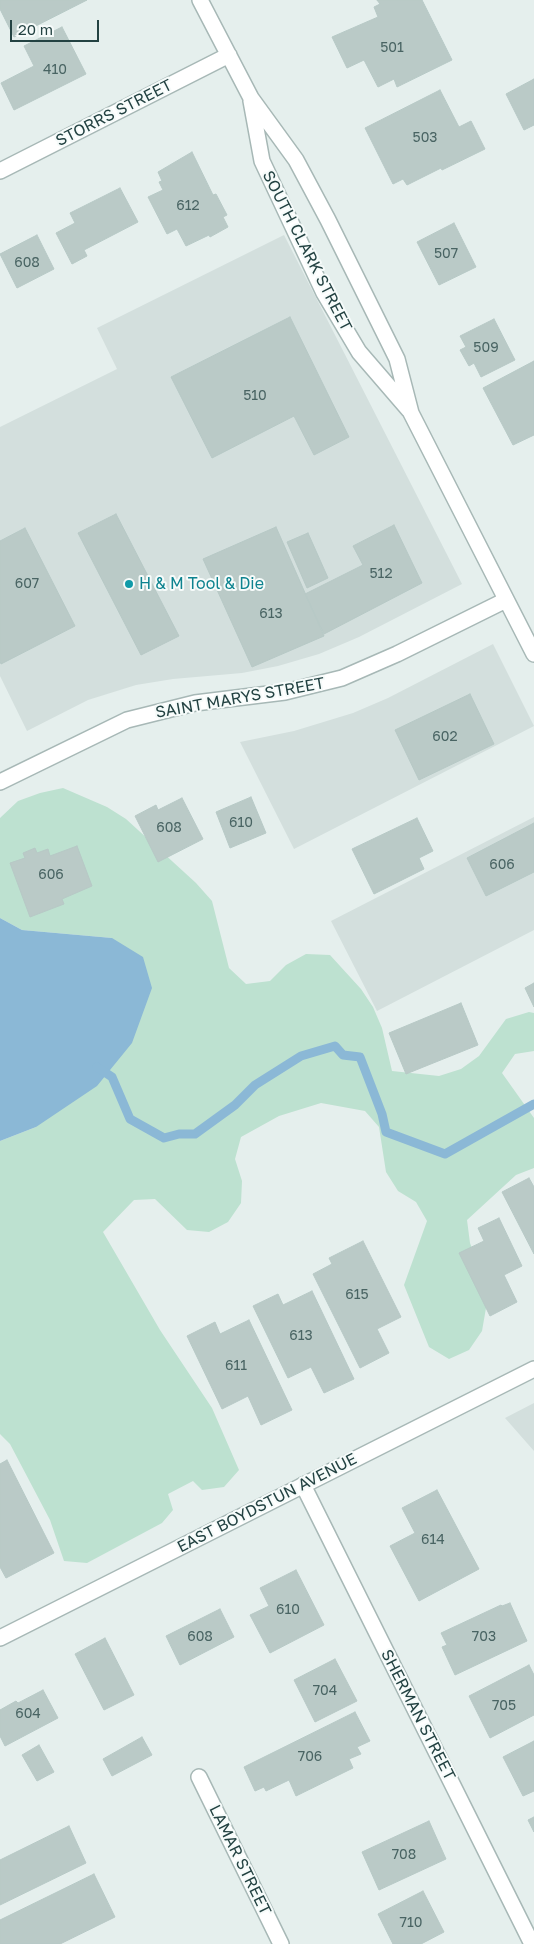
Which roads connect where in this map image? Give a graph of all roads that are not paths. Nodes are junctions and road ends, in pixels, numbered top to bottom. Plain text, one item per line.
1 (200, 0) edge
2 (229, 55) junction
3 (251, 98) junction
4 (0, 171) edge
5 (411, 413) junction
6 (506, 600) junction
7 (534, 654) edge
8 (0, 782) edge
9 (534, 1369) edge
10 (303, 1485) junction
11 (0, 1638) edge
12 (199, 1777) dead end
13 (281, 1944) edge
14 (532, 1944) edge

1 - 2 street, SOUTH CLARK STREET
2 - 3 street, SOUTH CLARK STREET
2 - 4 street, STORRS STREET
3 - 5 street, SOUTH CLARK STREET
3 - 5 street, SOUTH CLARK STREET
5 - 6 street, SOUTH CLARK STREET
6 - 7 street, SOUTH CLARK STREET
6 - 8 street, SAINT MARYS STREET
9 - 10 street, EAST BOYDSTUN AVENUE
10 - 11 street, EAST BOYDSTUN AVENUE
10 - 14 street, SHERMAN STREET
12 - 13 street, LAMAR STREET

